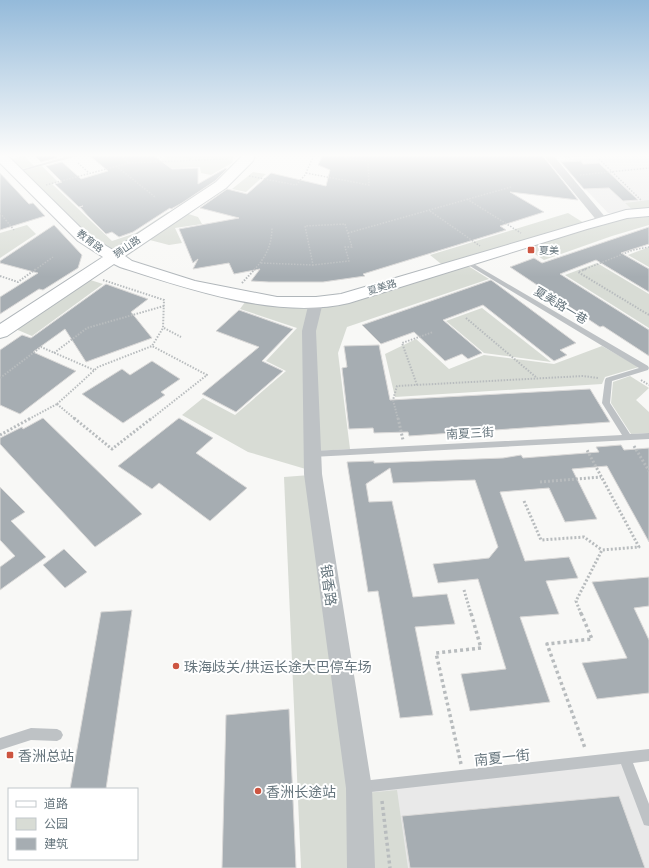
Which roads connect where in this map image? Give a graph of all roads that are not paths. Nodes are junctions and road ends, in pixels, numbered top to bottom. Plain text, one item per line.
1 (40, 196) edge
2 (205, 196) edge
3 (581, 196) edge
4 (647, 208) edge
5 (602, 220) junction
6 (112, 257) junction
7 (466, 262) junction
8 (316, 302) junction
9 (0, 332) edge
10 (649, 436) edge
11 (628, 437) junction
12 (312, 454) junction
13 (57, 735) dead end
14 (0, 744) edge
15 (649, 755) edge
16 (625, 758) junction
17 (359, 788) junction
18 (649, 820) edge
19 (361, 868) edge

1 - 6 street, 教育路
2 - 6 street, 狮山路
3 - 5 street
4 - 5 street, 夏美路
5 - 7 street, 夏美路
6 - 8 street, 夏美路
6 - 9 street, 狮山路
7 - 8 street, 夏美路
7 - 11 lane, 夏美路一巷
8 - 12 street, 银香路
10 - 11 lane, 南夏三街
11 - 12 lane, 南夏三街
12 - 17 street, 银香路
13 - 14 lane
15 - 16 lane, 南夏一街
16 - 17 lane, 南夏一街
16 - 18 lane
17 - 19 street, 银香路

